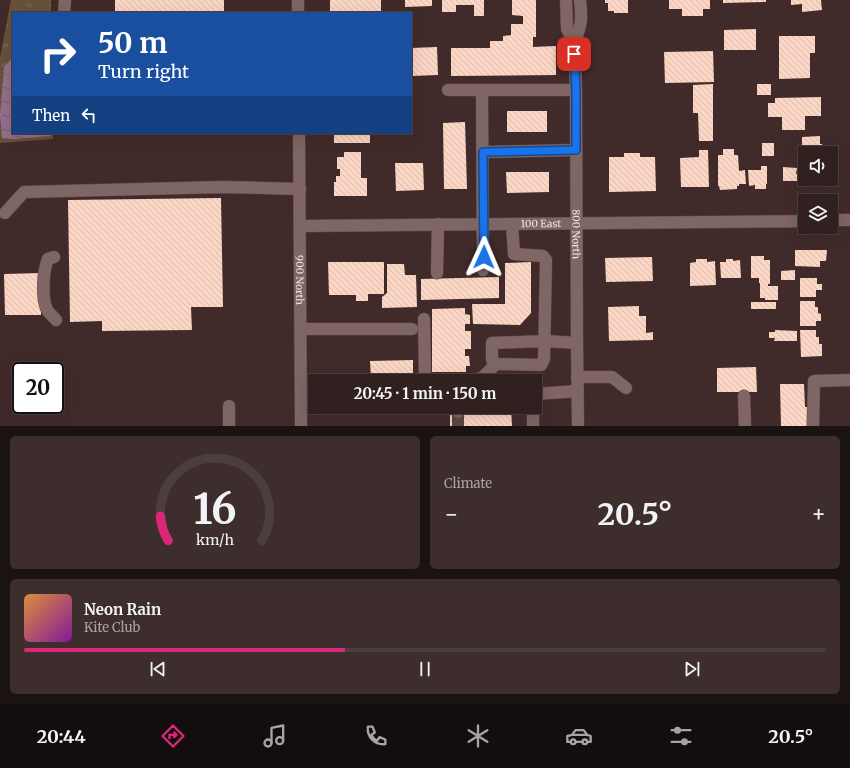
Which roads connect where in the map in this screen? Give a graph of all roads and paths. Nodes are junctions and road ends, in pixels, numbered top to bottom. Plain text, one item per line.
1 (65, 0) edge
2 (298, 0) edge
3 (566, 0) edge
4 (580, 0) edge
5 (64, 12) edge
6 (298, 12) edge
7 (574, 42) junction
8 (448, 90) dead end
9 (482, 90) junction
10 (576, 90) junction
11 (300, 134) edge
12 (576, 150) junction
13 (483, 152) junction
14 (300, 189) junction
15 (5, 213) dead end
16 (838, 220) edge
17 (850, 220) edge
18 (798, 221) edge
19 (484, 223) junction
20 (438, 224) junction
21 (512, 224) junction
22 (576, 224) junction
23 (300, 226) junction
24 (54, 257) dead end
25 (483, 270) dead end
26 (437, 273) dead end
27 (424, 319) dead end
28 (56, 320) dead end
29 (301, 329) junction
30 (412, 329) dead end
31 (545, 342) junction
32 (577, 343) junction
33 (496, 364) junction
34 (577, 377) junction
35 (850, 380) edge
36 (626, 388) dead end
37 (578, 391) junction
38 (542, 394) edge
39 (744, 396) dead end
40 (229, 406) dead end
41 (533, 414) edge
42 (229, 426) edge
43 (301, 426) edge
44 (533, 426) edge
45 (578, 426) edge
46 (745, 426) edge
47 (813, 426) edge

1 - 5 street
2 - 6 street
3 - 7 street, 800 North
4 - 7 street, 800 North
7 - 10 street, 800 North
8 - 9 street
9 - 10 street
9 - 13 street
10 - 12 street, 800 North
11 - 14 street, 900 North
12 - 13 street
12 - 22 street, 800 North
13 - 19 street
14 - 15 street
14 - 23 street, 900 North
16 - 17 street
18 - 22 street, 100 East
19 - 20 street, 100 East
19 - 21 street, 100 East
19 - 25 street
20 - 23 street, 100 East
20 - 26 street
21 - 22 street, 100 East
21 - 31 street
22 - 32 street, 800 North
23 - 29 street, 900 North
24 - 28 street
27 - 33 street
29 - 30 street
29 - 43 street, 900 North
31 - 32 street
31 - 33 street
31 - 33 street
32 - 34 street, 800 North
34 - 36 street
34 - 37 street, 800 North
35 - 47 street
37 - 38 street
37 - 45 street, 800 North
39 - 46 street
40 - 42 street
41 - 44 street

